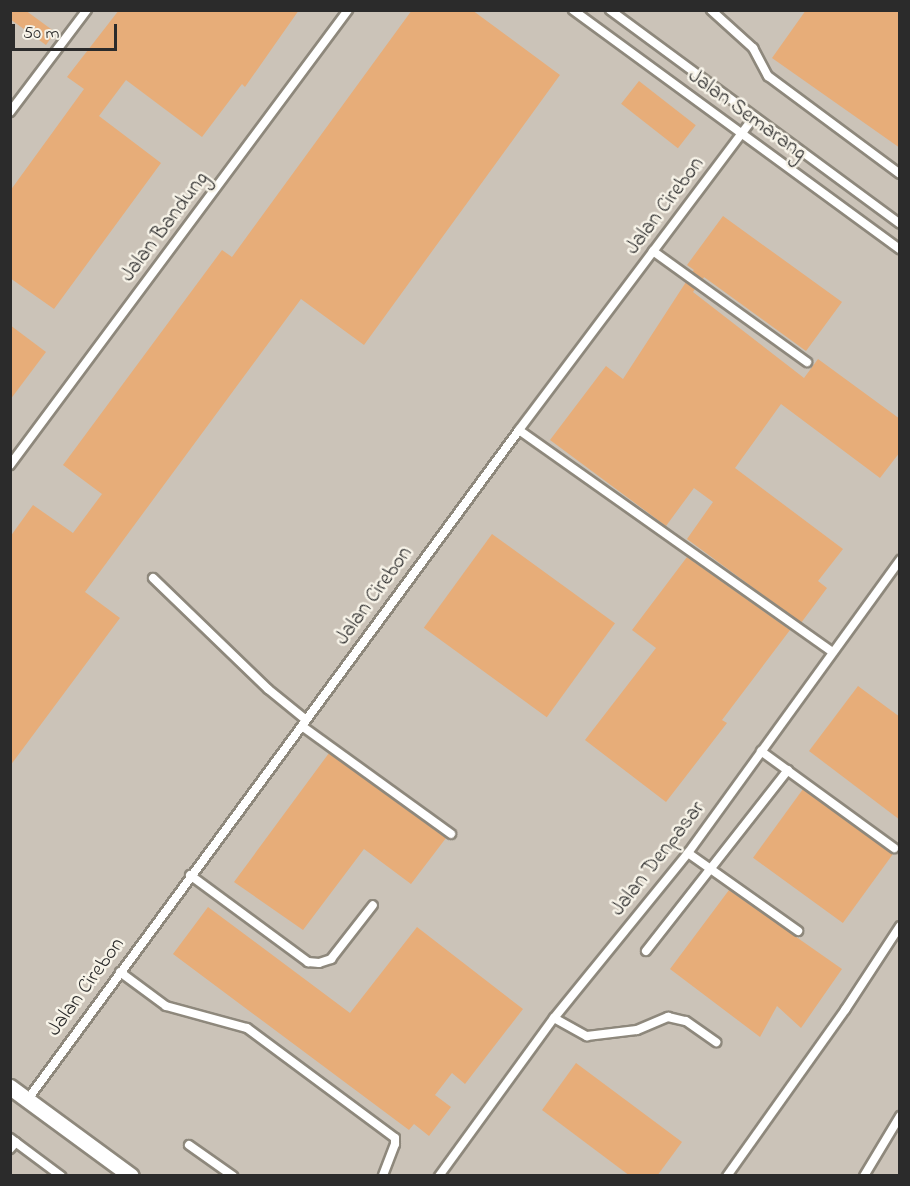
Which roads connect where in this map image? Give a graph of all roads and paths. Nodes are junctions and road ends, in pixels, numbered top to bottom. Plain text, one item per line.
1 (87, 10) edge
2 (348, 10) edge
3 (573, 10) edge
4 (610, 10) edge
5 (711, 10) edge
6 (10, 112) edge
7 (754, 117) junction
8 (742, 134) junction
9 (900, 174) edge
10 (900, 224) edge
11 (900, 249) edge
12 (652, 251) junction
13 (807, 362) dead end
14 (519, 430) junction
15 (10, 465) edge
16 (900, 560) edge
17 (153, 578) dead end
18 (832, 652) junction
19 (304, 723) junction
20 (761, 751) junction
21 (788, 770) junction
22 (451, 834) dead end
23 (894, 848) dead end
24 (688, 853) junction
25 (711, 867) junction
26 (190, 875) junction
27 (373, 905) dead end
28 (900, 926) edge
29 (798, 931) dead end
30 (646, 951) dead end
31 (120, 972) junction
32 (554, 1018) junction
33 (716, 1042) dead end
34 (10, 1087) edge
35 (27, 1099) junction
36 (900, 1116) edge
37 (13, 1140) edge
38 (189, 1145) dead end
39 (10, 1149) edge
40 (61, 1176) edge
41 (131, 1176) edge
42 (232, 1176) edge
43 (384, 1176) edge
44 (439, 1176) edge
45 (727, 1176) edge
46 (864, 1176) edge

1 - 6 lane
2 - 15 lane, Jalan Bandung
3 - 8 lane, Jalan Semarang
4 - 7 lane, Jalan Semarang
5 - 9 lane
7 - 8 lane, Jalan Cirebon
7 - 10 lane, Jalan Semarang
8 - 11 lane, Jalan Semarang
8 - 12 lane, Jalan Cirebon
12 - 13 lane
12 - 14 lane, Jalan Cirebon
14 - 18 lane
14 - 19 lane, Jalan Cirebon
16 - 18 lane, Jalan Denpasar
17 - 19 lane
18 - 20 lane, Jalan Denpasar
19 - 22 lane
19 - 26 lane, Jalan Cirebon
20 - 21 lane
20 - 24 lane, Jalan Denpasar
21 - 23 lane
21 - 25 lane
24 - 25 lane
24 - 32 lane, Jalan Denpasar
25 - 29 lane
25 - 30 lane
26 - 27 lane
26 - 31 lane, Jalan Cirebon
28 - 45 lane
31 - 35 lane, Jalan Cirebon
31 - 43 lane
32 - 33 lane
32 - 44 lane, Jalan Denpasar
34 - 35 street
35 - 41 street
36 - 46 lane
37 - 39 lane
37 - 40 lane
38 - 42 lane

